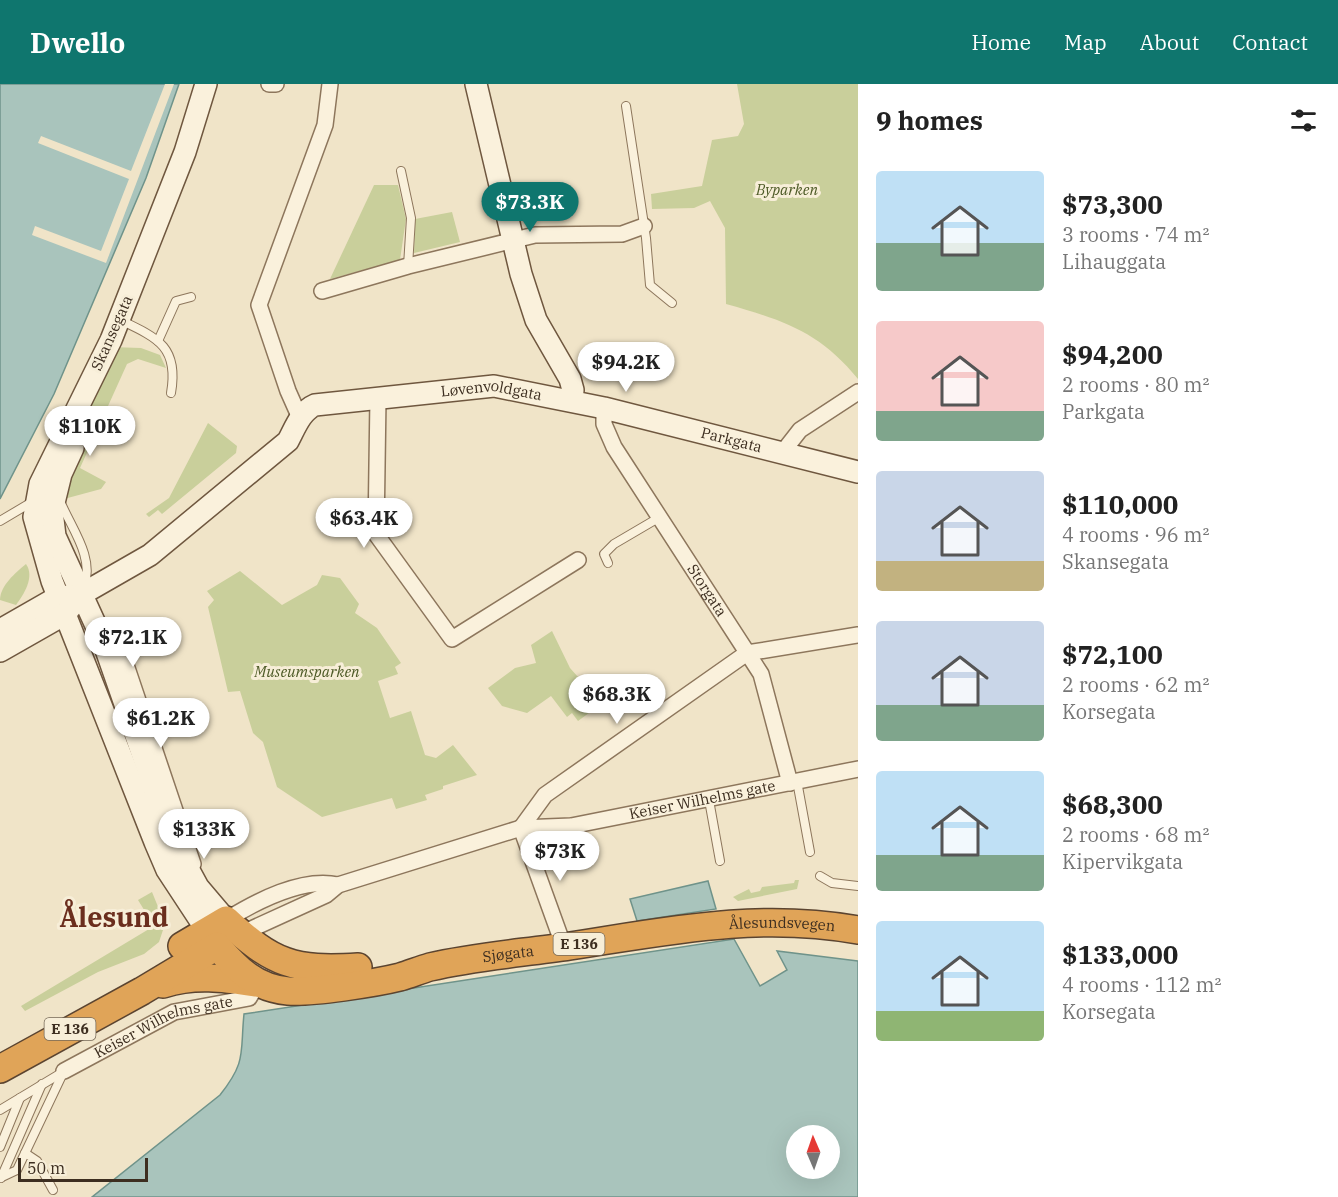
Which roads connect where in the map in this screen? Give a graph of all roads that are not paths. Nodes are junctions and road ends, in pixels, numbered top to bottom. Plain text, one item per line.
1 (206, 84) edge
2 (221, 84) edge
3 (269, 84) edge
4 (276, 84) edge
5 (330, 84) edge
6 (476, 84) edge
7 (626, 106) dead end
8 (401, 171) dead end
9 (644, 226) junction
10 (512, 241) junction
11 (408, 266) junction
12 (322, 291) dead end
13 (191, 297) dead end
14 (672, 303) dead end
15 (124, 322) junction
16 (158, 341) junction
17 (858, 392) edge
18 (171, 393) dead end
19 (378, 398) junction
20 (572, 401) junction
21 (604, 408) junction
22 (300, 418) junction
23 (782, 453) junction
24 (858, 472) edge
25 (36, 499) junction
26 (660, 517) junction
27 (0, 521) edge
28 (578, 560) dead end
29 (608, 563) dead end
30 (82, 594) junction
31 (61, 605) junction
32 (0, 630) edge
33 (858, 635) edge
34 (0, 651) edge
35 (747, 653) junction
36 (858, 769) edge
37 (793, 782) junction
38 (709, 800) junction
39 (521, 828) junction
40 (810, 852) dead end
41 (720, 861) dead end
42 (820, 876) dead end
43 (858, 886) edge
44 (858, 911) edge
45 (728, 922) junction
46 (858, 930) edge
47 (218, 937) junction
48 (564, 946) junction
49 (431, 967) junction
50 (258, 983) junction
51 (142, 991) junction
52 (0, 1047) edge
53 (0, 1069) edge
54 (64, 1071) junction
55 (42, 1084) junction
56 (20, 1098) junction
57 (1, 1111) edge
58 (0, 1147) edge
59 (25, 1153) junction
60 (0, 1178) edge
61 (53, 1190) dead end

1 - 15 street, Skansegata
2 - 15 street, Skansegata
3 - 4 street
5 - 22 street
6 - 10 street
7 - 9 lane
8 - 11 lane
9 - 10 street
9 - 14 lane
10 - 11 street
10 - 20 street
11 - 12 street
13 - 16 lane
15 - 16 lane
15 - 25 street, Skansegata
15 - 30 street, Skansegata
16 - 18 lane
17 - 23 street
19 - 20 street, Løvenvoldgata
19 - 22 street, Løvenvoldgata
19 - 28 street
20 - 21 street, Løvenvoldgata
21 - 23 street, Parkgata
21 - 26 street, Storgata
22 - 30 street
23 - 24 street, Parkgata
25 - 27 lane
25 - 31 street, Skansegata
26 - 29 lane
26 - 35 street, Storgata
30 - 31 street
30 - 47 street, Skansegata
31 - 32 street
31 - 34 street
31 - 47 street, Skansegata
33 - 35 street
35 - 37 street, Storgata
35 - 39 street
36 - 37 street, Keiser Wilhelms gate
37 - 38 street, Keiser Wilhelms gate
37 - 40 lane
38 - 39 street, Keiser Wilhelms gate
38 - 41 lane
39 - 47 street, Keiser Wilhelms gate
39 - 48 street
42 - 43 lane
44 - 45 highway, Ålesundsvegen / E 136
45 - 46 highway, Ålesundsvegen / E 136
45 - 48 highway, Sjøgata / E 136
47 - 49 highway, Sjøgata / E 136
47 - 50 highway, Sjøgata / E 136
47 - 51 highway, Keiser Wilhelms gate / E 136
47 - 52 highway, Keiser Wilhelms gate / E 136
48 - 49 highway, Sjøgata / E 136
49 - 50 highway, Sjøgata / E 136
50 - 51 highway, E 136
50 - 54 street, Keiser Wilhelms gate
51 - 53 highway, Keiser Wilhelms gate / E 136
54 - 55 lane
54 - 59 lane
55 - 56 lane
55 - 60 lane
56 - 57 lane
56 - 58 lane
59 - 60 lane
59 - 61 lane

